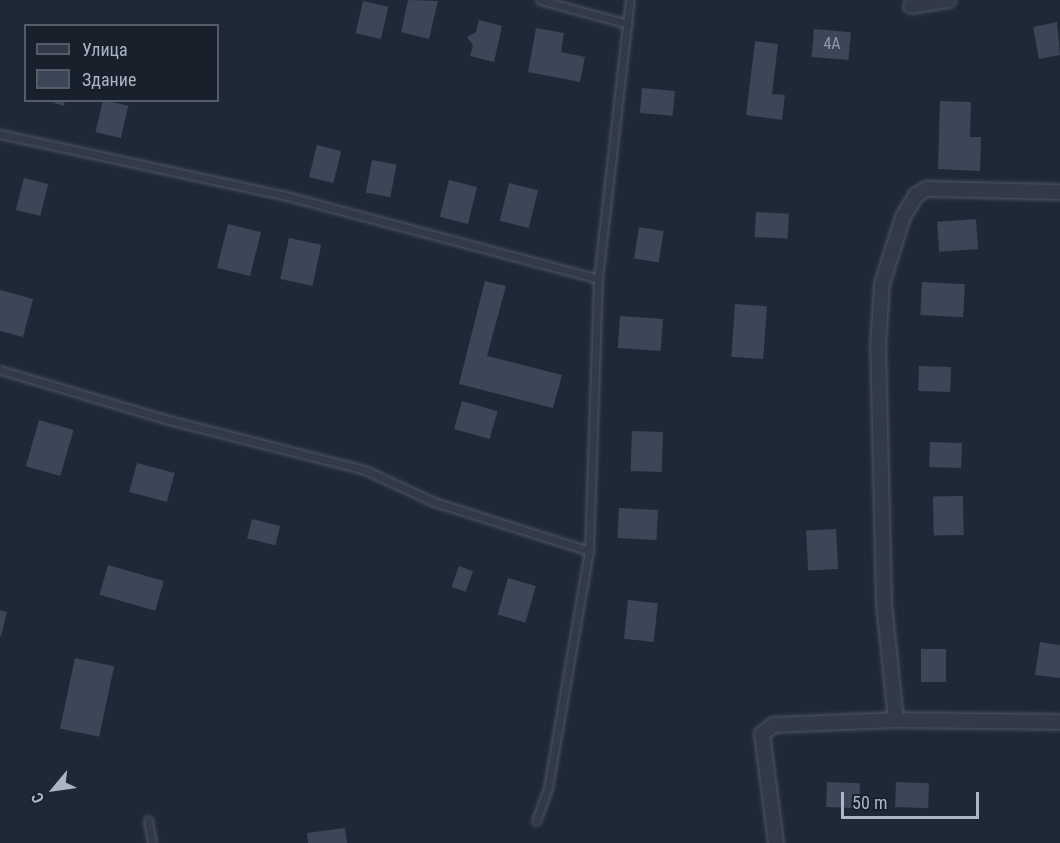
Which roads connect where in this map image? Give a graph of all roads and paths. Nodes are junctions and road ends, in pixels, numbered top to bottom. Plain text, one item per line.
1 (540, 0) edge
2 (630, 0) edge
3 (949, 0) edge
4 (911, 6) dead end
5 (628, 24) junction
6 (0, 134) edge
7 (1060, 192) edge
8 (598, 279) junction
9 (0, 370) edge
10 (589, 551) junction
11 (896, 720) junction
12 (1060, 722) edge
13 (148, 820) dead end
14 (536, 822) dead end
15 (152, 843) edge
16 (776, 843) edge

1 - 5 lane
2 - 5 lane
3 - 4 street
5 - 8 lane
6 - 8 lane
7 - 11 street
8 - 10 lane
9 - 10 lane
10 - 14 lane
11 - 12 street
11 - 16 street
13 - 15 lane

